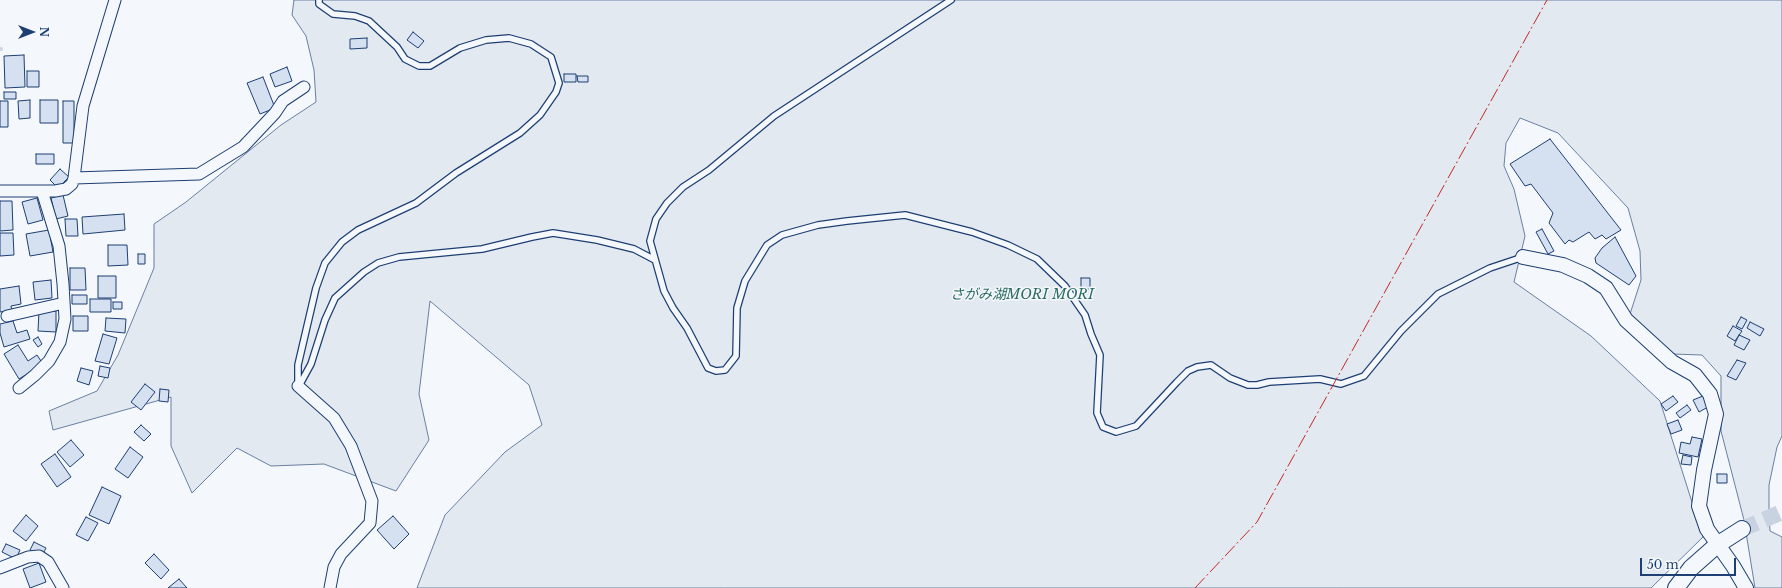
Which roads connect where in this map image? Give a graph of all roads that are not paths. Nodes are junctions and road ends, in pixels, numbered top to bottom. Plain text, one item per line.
1 (115, 0) edge
2 (320, 0) edge
3 (951, 0) edge
4 (304, 87) dead end
5 (74, 178) junction
6 (0, 191) edge
7 (42, 191) junction
8 (1523, 257) joint
9 (655, 260) junction
10 (64, 303) junction
11 (7, 316) dead end
12 (298, 386) junction
13 (19, 388) dead end
14 (1742, 530) tunnel mouth
15 (1717, 545) junction
16 (0, 568) edge
17 (62, 588) edge
18 (330, 588) edge
19 (1676, 588) edge
20 (1746, 588) edge

1 - 5 street
2 - 12 lane
3 - 9 lane
4 - 5 street
5 - 7 street
6 - 7 street
7 - 10 street
8 - 9 lane
8 - 15 street
9 - 12 lane
10 - 11 street
10 - 13 street
12 - 18 street
14 - 15 main road
15 - 19 main road
15 - 20 street
16 - 17 street

